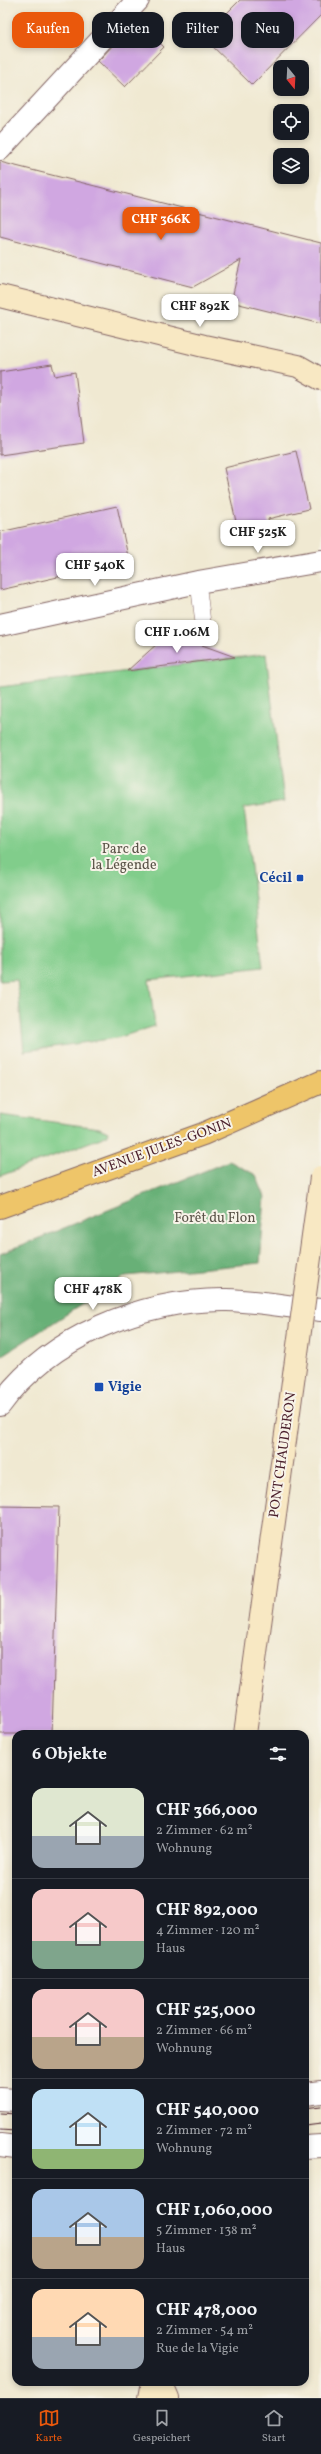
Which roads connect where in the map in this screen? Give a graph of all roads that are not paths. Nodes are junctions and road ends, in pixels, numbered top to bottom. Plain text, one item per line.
1 (138, 0) edge
2 (0, 149) edge
3 (0, 296) edge
4 (321, 379) edge
5 (321, 561) edge
6 (198, 582) junction
7 (0, 625) edge
8 (204, 631) dead end
9 (321, 1082) edge
10 (321, 1177) edge
11 (0, 1207) edge
12 (321, 1310) edge
13 (0, 1405) edge
14 (247, 1730) edge
15 (321, 2092) edge
16 (309, 2094) edge
17 (0, 2099) edge
18 (12, 2100) edge
19 (0, 2145) edge
20 (12, 2146) edge
21 (321, 2146) edge
22 (309, 2147) edge
23 (151, 2386) edge
24 (163, 2386) edge
25 (149, 2398) edge
26 (168, 2398) edge

1 - 2 street
3 - 4 main road
5 - 6 street
6 - 7 street
6 - 8 lane
9 - 11 main road, AVENUE JULES-GONIN
10 - 14 main road, PONT CHAUDERON, bridge
12 - 13 street
15 - 16 street
17 - 18 street
19 - 20 street
21 - 22 street
23 - 25 main road
24 - 26 main road

